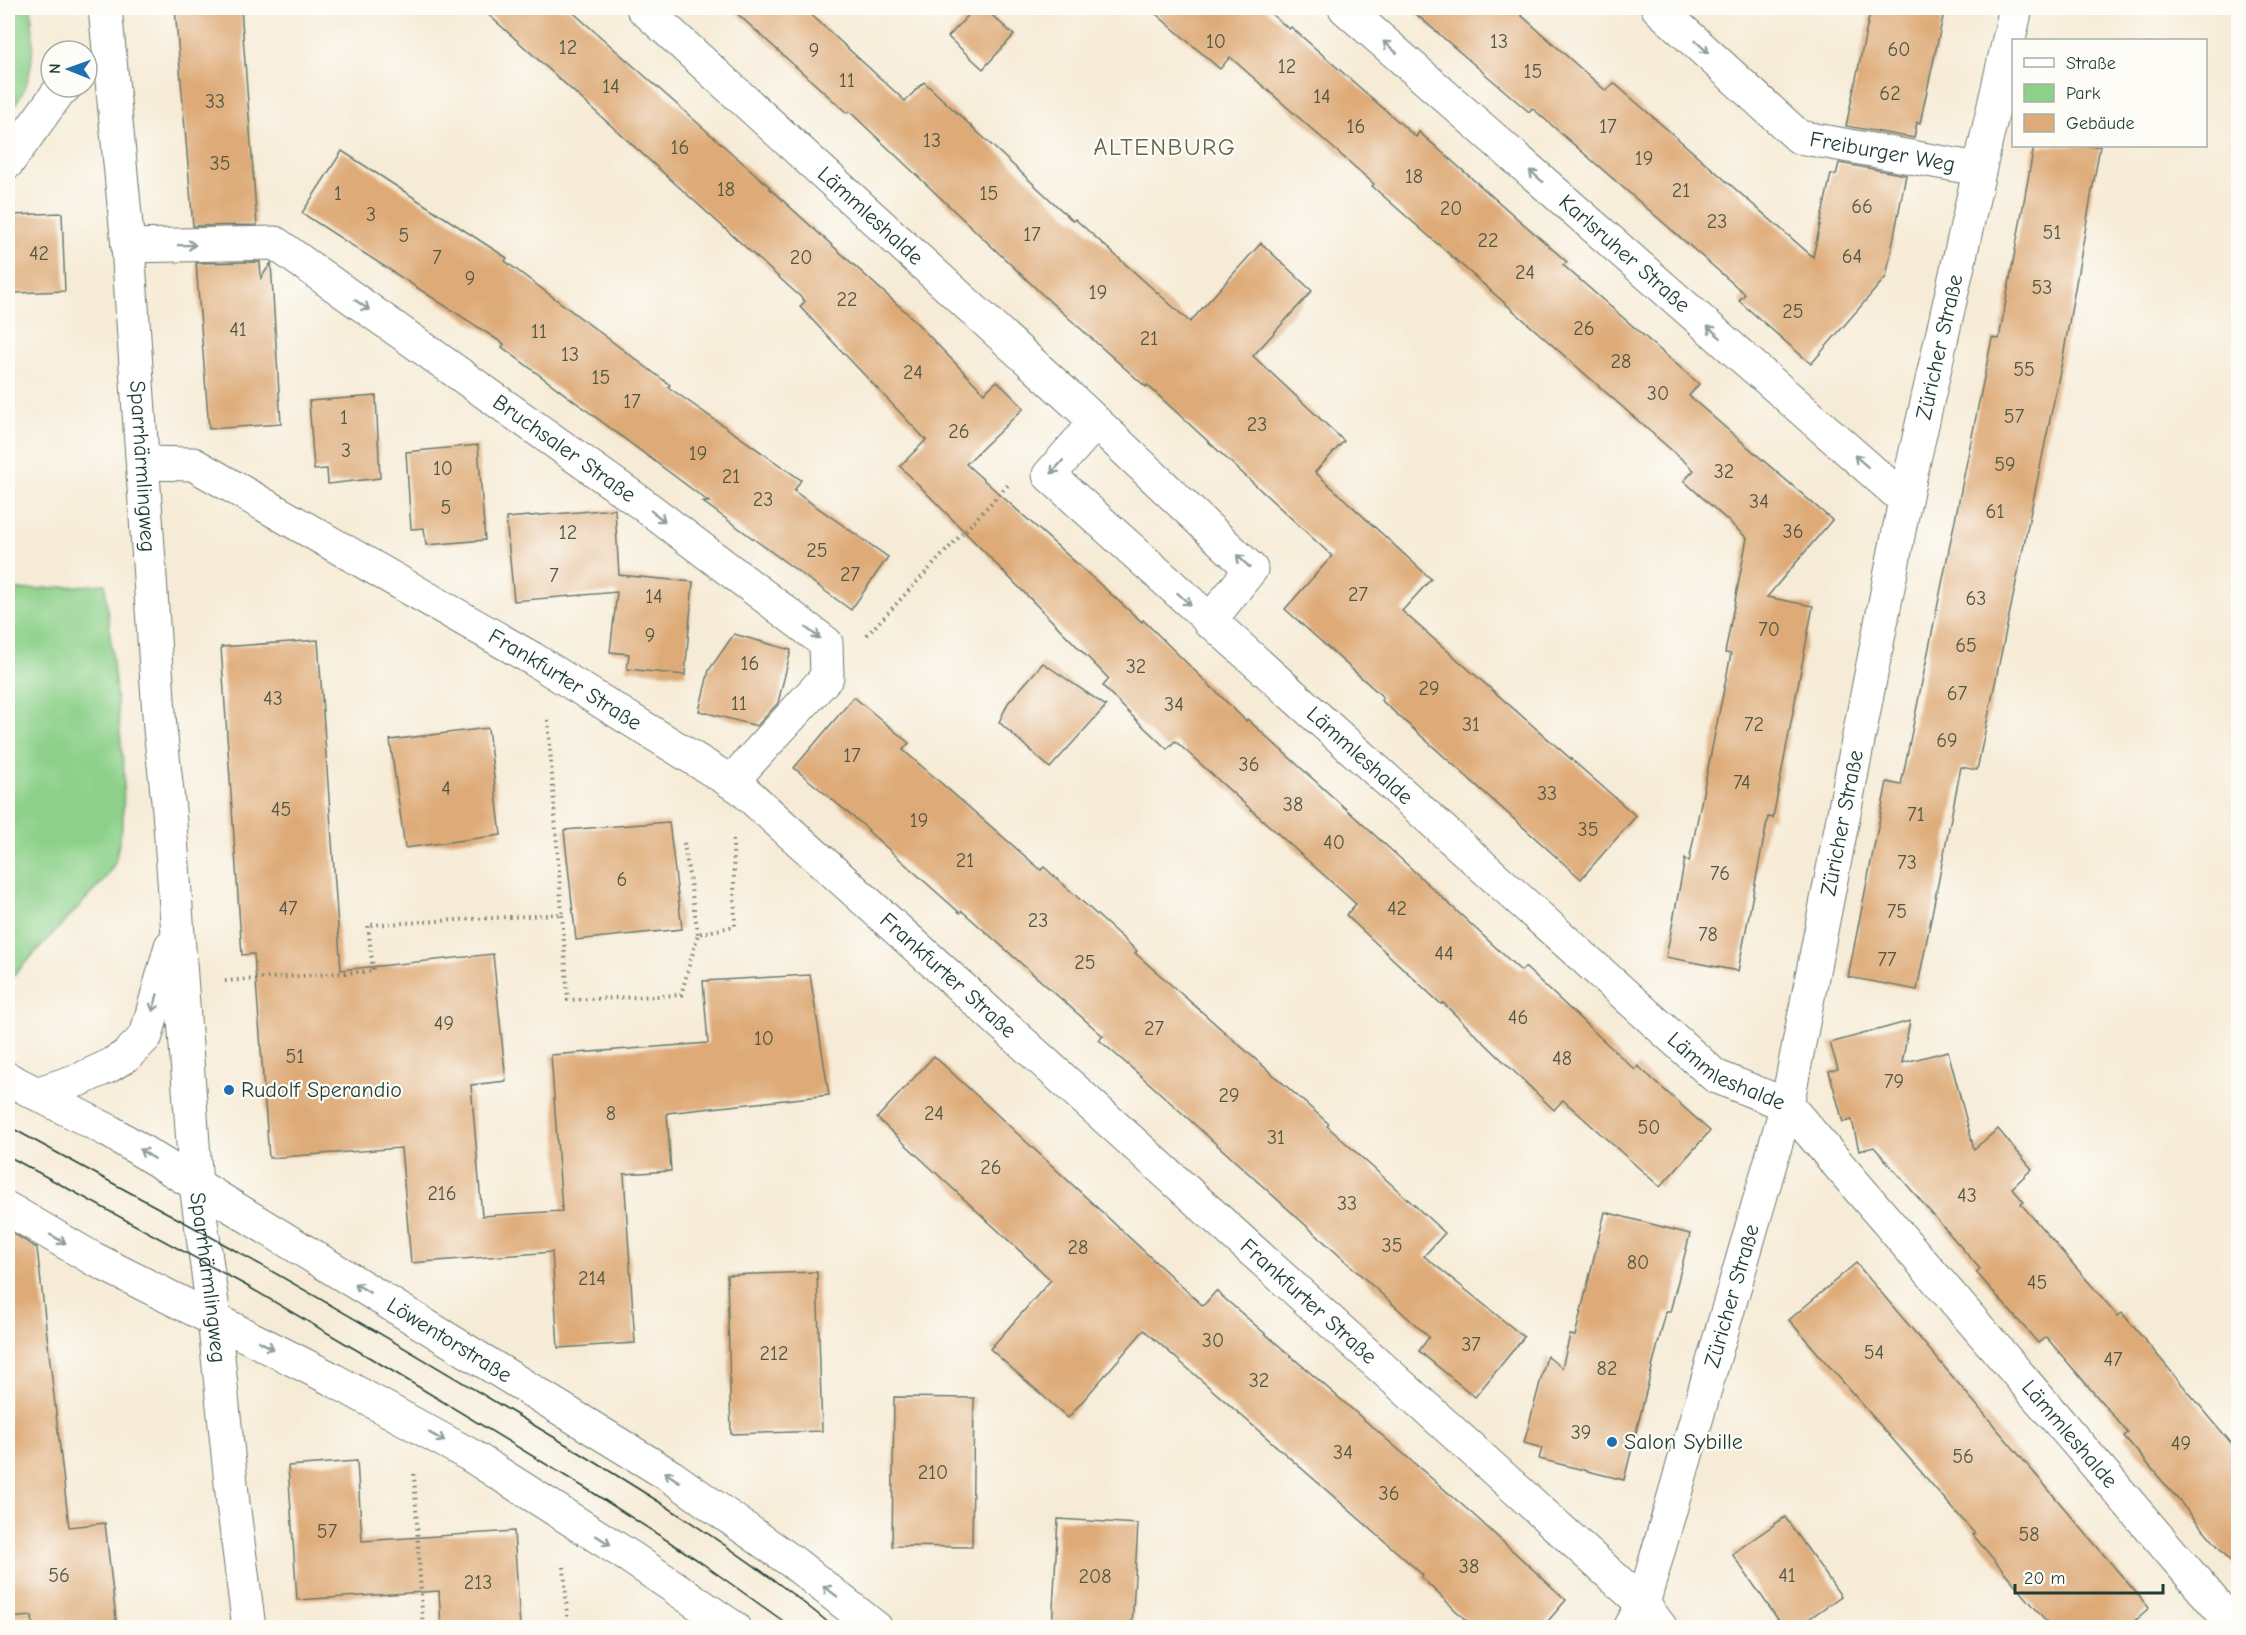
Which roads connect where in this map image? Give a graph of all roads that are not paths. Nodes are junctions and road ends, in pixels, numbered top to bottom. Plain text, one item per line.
1 (105, 8) edge
2 (643, 8) edge
3 (1345, 8) edge
4 (1658, 8) edge
5 (2016, 8) edge
6 (99, 69) edge
7 (54, 99) edge
8 (8, 162) edge
9 (1978, 169) junction
10 (128, 246) junction
11 (1095, 423) junction
12 (143, 463) junction
13 (1905, 500) junction
14 (1209, 622) junction
15 (731, 782) junction
16 (177, 927) junction
17 (8, 1078) edge
18 (39, 1094) junction
19 (1787, 1105) junction
20 (196, 1185) junction
21 (8, 1209) edge
22 (214, 1318) junction
23 (1645, 1620) edge
24 (249, 1628) edge
25 (734, 1628) edge
26 (876, 1628) edge
27 (2236, 1628) edge

1 - 6 street, Sparrhärmlingweg
2 - 11 street, Lämmleshalde
13 -> 3 street, Karlsruher Straße
4 -> 9 street, Freiburger Weg
5 - 9 street, Züricher Straße
6 - 10 street, Sparrhärmlingweg
7 - 8 street
9 - 13 street, Züricher Straße
10 - 12 street, Sparrhärmlingweg
10 -> 15 street, Bruchsaler Straße
14 -> 11 street, Lämmleshalde
11 -> 14 street, Lämmleshalde
12 - 15 street, Frankfurter Straße
12 - 16 street, Sparrhärmlingweg
13 - 19 street, Züricher Straße
14 - 19 street, Lämmleshalde
15 - 23 street, Frankfurter Straße
16 -> 18 street, Sparrhärmlingweg
16 - 20 street, Sparrhärmlingweg
17 - 18 street, Löwentorstraße
20 -> 18 street, Löwentorstraße
19 - 23 street, Züricher Straße
19 - 27 street, Lämmleshalde
20 - 22 street, Sparrhärmlingweg
26 -> 20 street, Löwentorstraße
21 -> 22 street
22 - 24 street, Sparrhärmlingweg
22 -> 25 street

